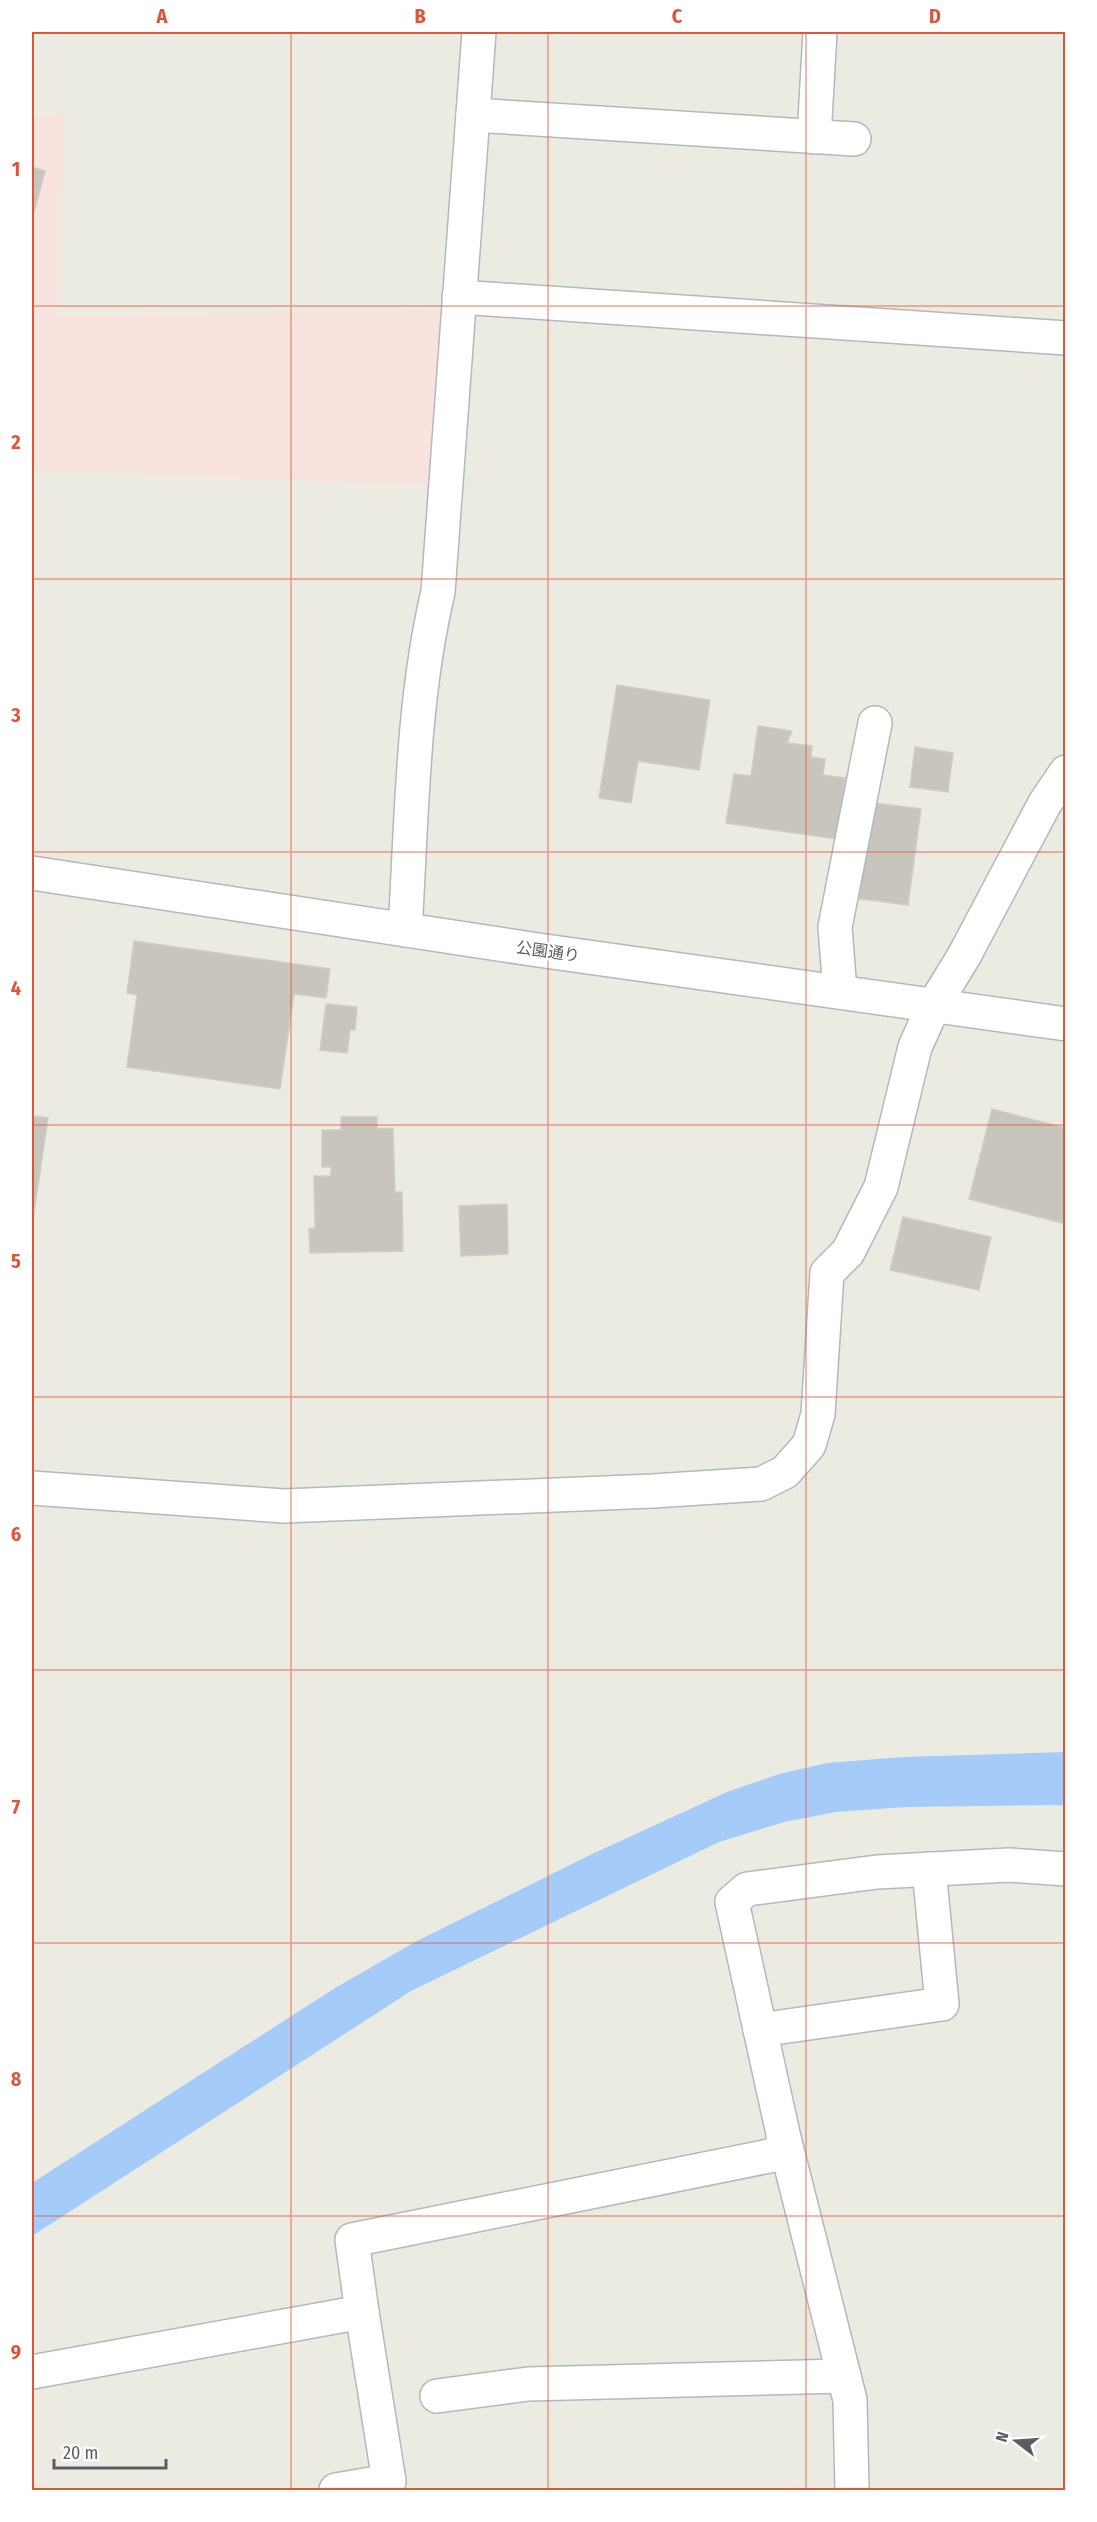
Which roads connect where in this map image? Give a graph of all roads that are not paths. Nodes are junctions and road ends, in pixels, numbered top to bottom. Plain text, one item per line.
1 (479, 32) edge
2 (820, 32) edge
3 (472, 115) junction
4 (814, 137) junction
5 (854, 139) dead end
6 (459, 297) junction
7 (1065, 338) edge
8 (875, 723) dead end
9 (1065, 772) edge
10 (32, 873) edge
11 (405, 930) junction
12 (840, 992) junction
13 (934, 1005) junction
14 (1065, 1024) edge
15 (32, 1488) edge
16 (928, 1869) junction
17 (1065, 1869) edge
18 (760, 2030) junction
19 (784, 2138) junction
20 (362, 2312) junction
21 (32, 2372) edge
22 (844, 2376) junction
23 (437, 2396) dead end
24 (390, 2486) edge
25 (336, 2490) edge
26 (852, 2490) edge

1 - 3 street
2 - 4 street
3 - 4 street
3 - 6 street
4 - 5 street
6 - 7 street
6 - 11 street
8 - 12 street
9 - 13 street
10 - 11 street, 公園通り
11 - 12 street, 公園通り
12 - 13 street, 公園通り
13 - 14 street, 公園通り
13 - 15 street
16 - 17 street
16 - 18 street
16 - 18 street
18 - 19 street
19 - 20 street
19 - 22 street
20 - 21 street
20 - 24 street
22 - 23 street
22 - 26 street
24 - 25 street

